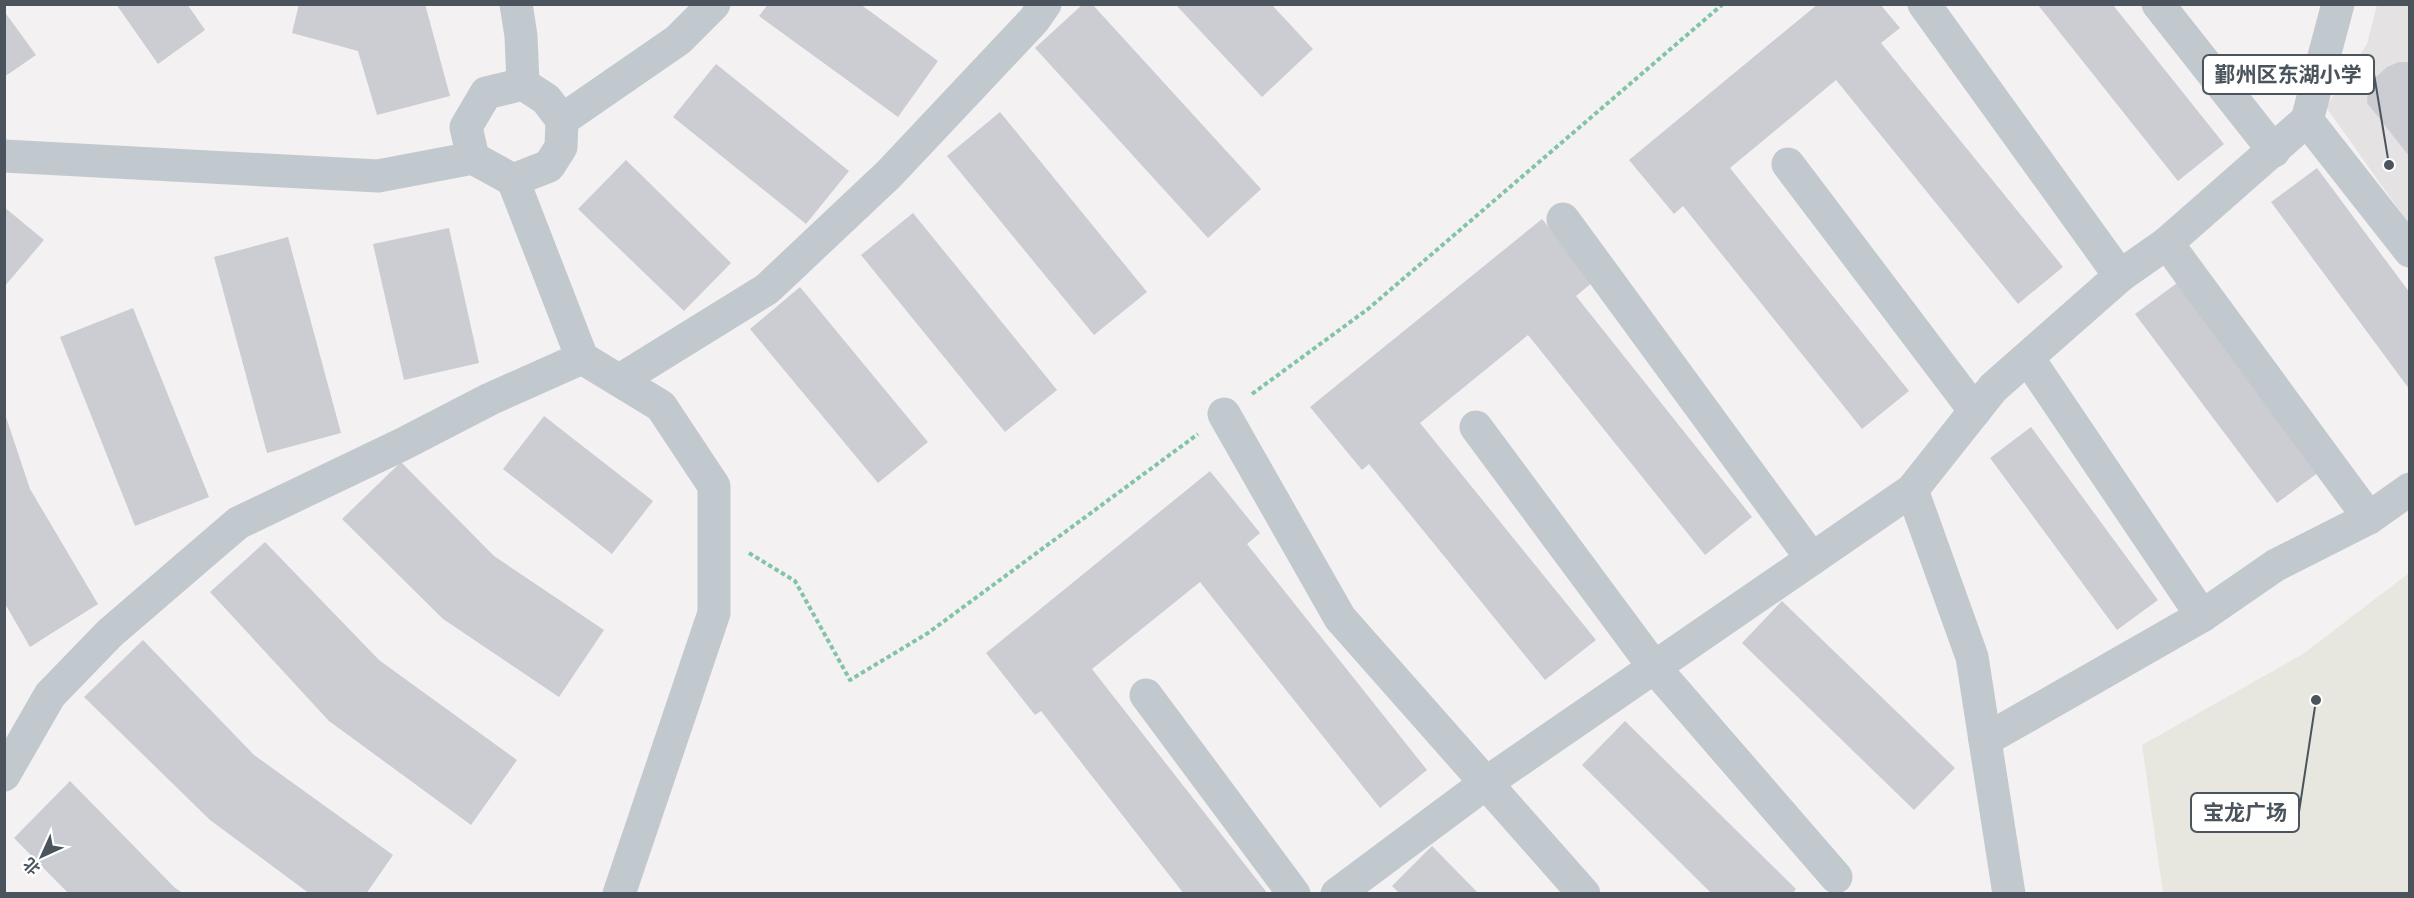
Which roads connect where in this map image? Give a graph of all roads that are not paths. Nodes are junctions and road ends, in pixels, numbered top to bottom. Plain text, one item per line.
1 (516, 4) edge
2 (714, 4) edge
3 (1045, 4) edge
4 (1924, 4) edge
5 (2158, 4) edge
6 (2338, 4) edge
7 (523, 84) junction
8 (562, 120) junction
9 (2307, 120) junction
10 (2274, 151) junction
11 (4, 156) edge
12 (473, 158) junction
13 (1788, 164) dead end
14 (513, 180) junction
15 (1563, 219) dead end
16 (2167, 243) junction
17 (2409, 251) edge
18 (2120, 276) junction
19 (582, 358) junction
20 (2028, 358) junction
21 (620, 380) junction
22 (1975, 411) junction
23 (1224, 414) dead end
24 (1476, 427) dead end
25 (2409, 489) edge
26 (1912, 490) junction
27 (2369, 518) junction
28 (1812, 559) junction
29 (2202, 616) junction
30 (1654, 667) junction
31 (1146, 695) dead end
32 (1985, 740) junction
33 (4, 775) edge
34 (1486, 783) junction
35 (1836, 877) dead end
36 (619, 894) edge
37 (1294, 894) edge
38 (1337, 894) edge
39 (1584, 894) edge
40 (2009, 894) edge

1 - 7 street
2 - 8 street
3 - 21 street
4 - 18 street
5 - 10 street
6 - 9 street
7 - 8 street
7 - 12 street
8 - 14 street
9 - 10 street
9 - 17 street
10 - 16 street
11 - 12 street
12 - 14 street
13 - 22 street
14 - 19 street
15 - 28 street
16 - 18 street
16 - 27 street
18 - 20 street
19 - 21 street
19 - 33 street
20 - 22 street
20 - 29 street
21 - 36 street
22 - 26 street
23 - 34 street
24 - 30 street
25 - 27 street
26 - 28 street
26 - 32 street
27 - 29 street
28 - 30 street
29 - 32 street
30 - 34 street
30 - 35 street
31 - 37 street
32 - 40 street
34 - 38 street
34 - 39 street

